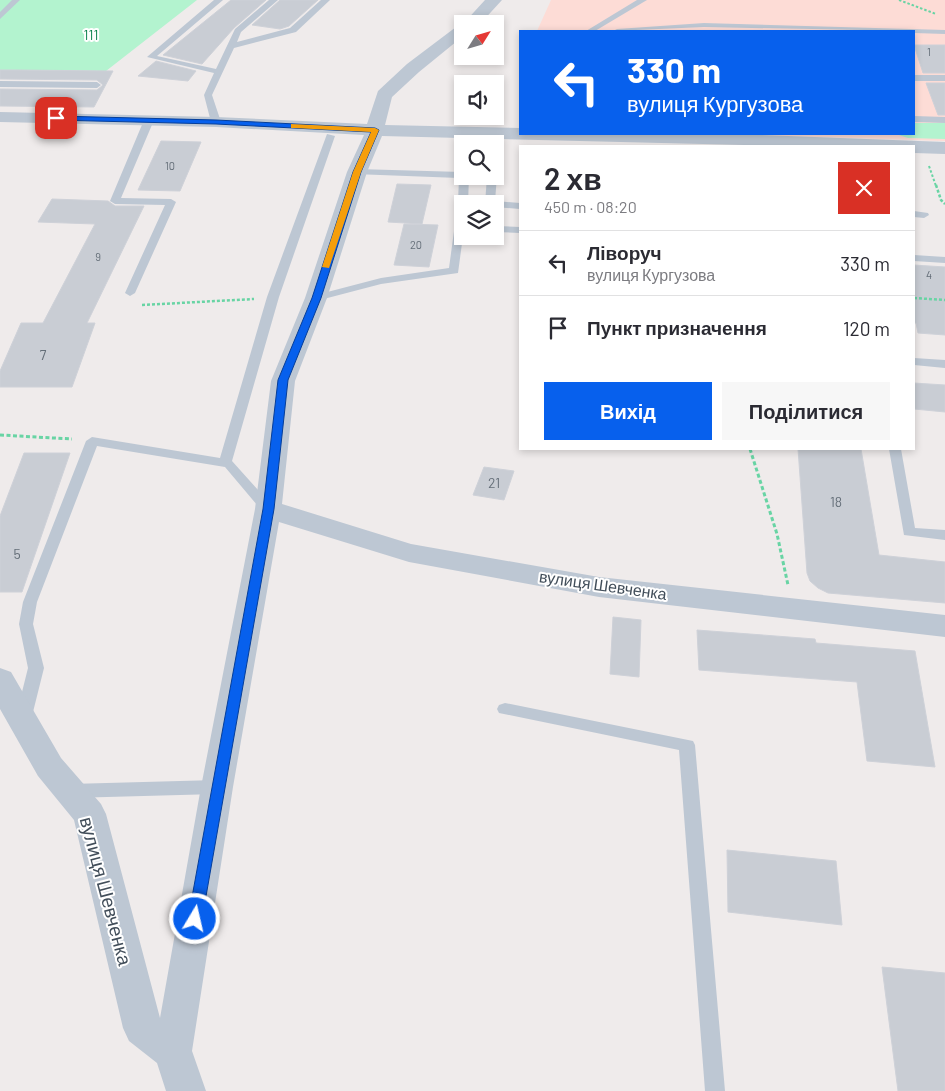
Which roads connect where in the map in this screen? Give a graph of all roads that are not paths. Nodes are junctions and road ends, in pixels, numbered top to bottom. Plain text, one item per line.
1 (16, 0) edge
2 (219, 0) edge
3 (274, 0) edge
4 (326, 0) edge
5 (494, 0) edge
6 (643, 0) edge
7 (480, 15) edge
8 (0, 16) edge
9 (592, 30) edge
10 (642, 30) edge
11 (877, 30) edge
12 (915, 31) edge
13 (945, 32) edge
14 (454, 36) edge
15 (231, 46) junction
16 (219, 72) junction
17 (915, 78) edge
18 (945, 78) edge
19 (0, 84) edge
20 (97, 86) dead end
21 (0, 117) edge
22 (915, 119) edge
23 (149, 120) junction
24 (945, 120) edge
25 (216, 122) junction
26 (375, 130) junction
27 (735, 135) edge
28 (330, 136) dead end
29 (454, 136) edge
30 (504, 139) edge
31 (762, 140) junction
32 (790, 144) edge
33 (849, 145) edge
34 (915, 146) edge
35 (945, 148) edge
36 (357, 172) junction
37 (454, 176) edge
38 (504, 205) edge
39 (519, 206) edge
40 (504, 229) edge
41 (519, 230) edge
42 (459, 245) edge
43 (915, 258) edge
44 (945, 260) edge
45 (130, 293) road end
46 (316, 298) junction
47 (915, 362) edge
48 (945, 364) edge
49 (895, 450) edge
50 (225, 463) junction
51 (268, 509) junction
52 (945, 535) edge
53 (945, 626) edge
54 (0, 680) edge
55 (505, 709) dead end
56 (23, 721) junction
57 (217, 787) junction
58 (66, 792) junction
59 (173, 1051) junction
60 (186, 1091) edge
61 (715, 1091) edge

1 - 8 lane
2 - 16 lane
3 - 15 lane
4 - 15 lane
5 - 7 street
6 - 9 lane
10 - 11 lane
12 - 13 lane
14 - 26 street
15 - 16 lane
16 - 25 lane
17 - 18 lane
19 - 20 lane
21 - 23 street
22 - 24 lane
23 - 25 street
23 - 45 lane
25 - 26 street
26 - 29 street
26 - 36 street
27 - 31 lane
28 - 50 lane
30 - 31 street
31 - 32 street
32 - 33 street
34 - 35 street
36 - 37 lane
36 - 46 street
38 - 39 lane
40 - 41 lane
42 - 46 lane
43 - 44 lane
46 - 51 street
47 - 48 lane
49 - 52 lane
50 - 51 lane
50 - 56 lane
51 - 53 street, вулиця Шевченка
51 - 57 street
54 - 56 street, вулиця Шевченка
55 - 61 lane
56 - 58 street, вулиця Шевченка
57 - 58 lane
57 - 59 street
58 - 59 street, вулиця Шевченка
59 - 60 street

